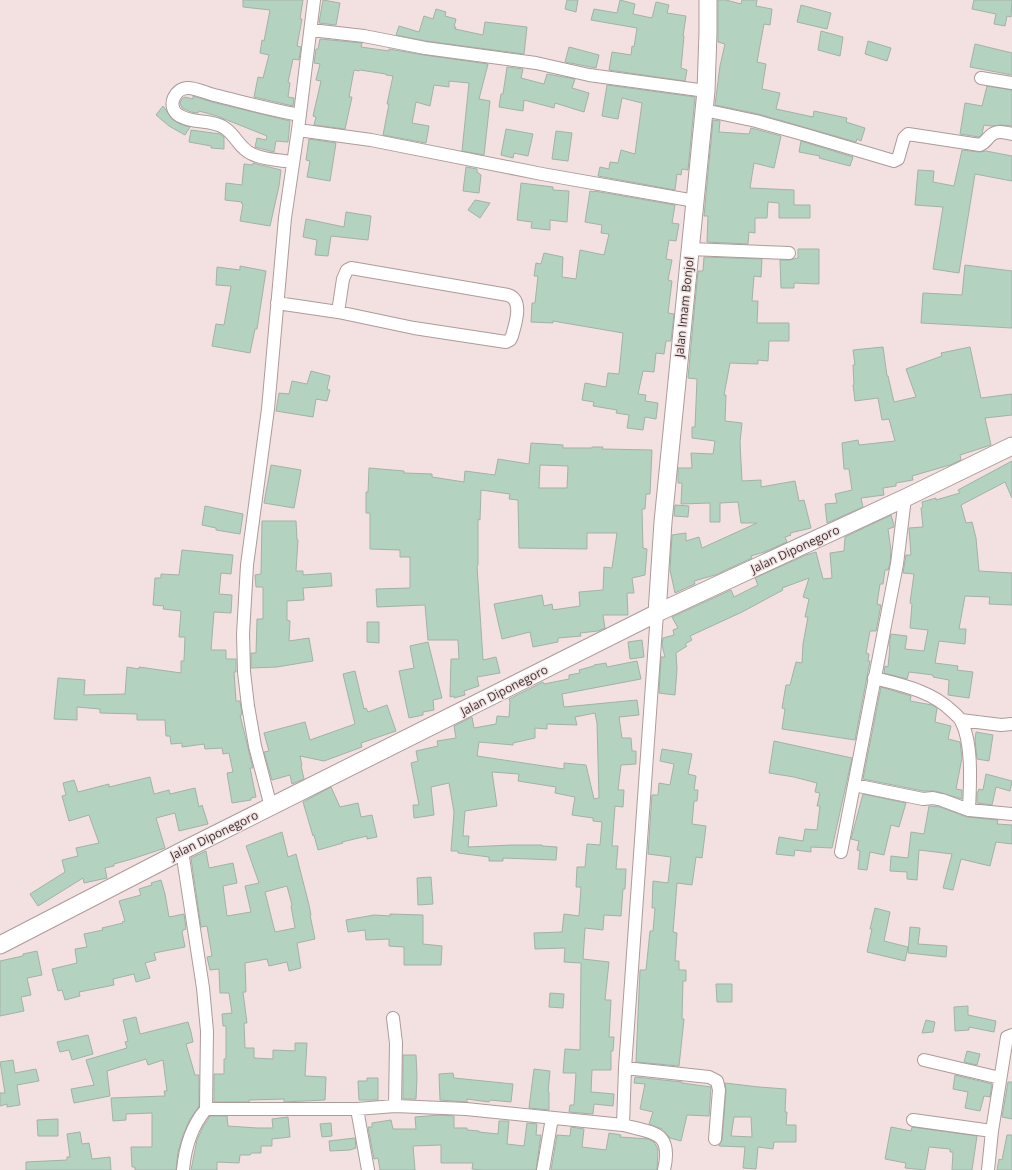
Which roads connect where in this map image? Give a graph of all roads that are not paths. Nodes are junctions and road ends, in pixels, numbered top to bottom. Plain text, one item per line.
1 (314, 0) edge
2 (708, 0) edge
3 (311, 30) junction
4 (981, 78) dead end
5 (1012, 83) edge
6 (706, 91) junction
7 (704, 110) junction
8 (300, 115) junction
9 (298, 130) junction
10 (1012, 134) edge
11 (293, 162) junction
12 (694, 201) junction
13 (690, 248) junction
14 (789, 254) dead end
15 (277, 303) junction
16 (338, 312) junction
17 (1012, 446) edge
18 (905, 498) junction
19 (657, 613) junction
20 (874, 678) junction
21 (961, 720) junction
22 (1012, 724) edge
23 (854, 785) junction
24 (271, 807) junction
25 (970, 810) junction
26 (1012, 814) edge
27 (182, 851) junction
28 (841, 852) dead end
29 (0, 945) edge
30 (394, 1018) dead end
31 (1012, 1036) edge
32 (924, 1060) dead end
33 (625, 1068) junction
34 (1000, 1078) junction
35 (395, 1106) junction
36 (206, 1109) junction
37 (357, 1109) junction
38 (552, 1118) junction
39 (913, 1120) dead end
40 (623, 1126) junction
41 (992, 1131) junction
42 (715, 1139) dead end
43 (183, 1170) edge
44 (368, 1170) edge
45 (543, 1170) edge
46 (664, 1170) edge
47 (988, 1170) edge

1 - 3 street
2 - 6 main road, Jalan Imam Bonjol
3 - 6 street
3 - 8 street
4 - 5 street
6 - 7 main road, Jalan Imam Bonjol
7 - 10 street
7 - 12 main road, Jalan Imam Bonjol
8 - 9 street
8 - 11 street
9 - 11 street
9 - 12 street
11 - 15 street
12 - 13 main road, Jalan Imam Bonjol
13 - 14 street
13 - 19 main road, Jalan Imam Bonjol
15 - 16 street
15 - 24 street
16 - 16 street
17 - 18 main road, Jalan Diponegoro
18 - 19 main road, Jalan Diponegoro
18 - 20 street
19 - 24 main road, Jalan Diponegoro
19 - 33 street
20 - 21 street
20 - 23 street
21 - 22 street
21 - 25 street
23 - 25 street
23 - 28 street
24 - 27 main road, Jalan Diponegoro
25 - 26 street
27 - 29 main road, Jalan Diponegoro
27 - 36 street
30 - 35 street
31 - 34 street
32 - 34 street
33 - 40 street
33 - 42 street
34 - 41 street
35 - 37 street
35 - 38 street
36 - 37 street
36 - 43 street
37 - 44 street
38 - 40 street
38 - 45 street
39 - 41 street
40 - 46 street
41 - 47 street

